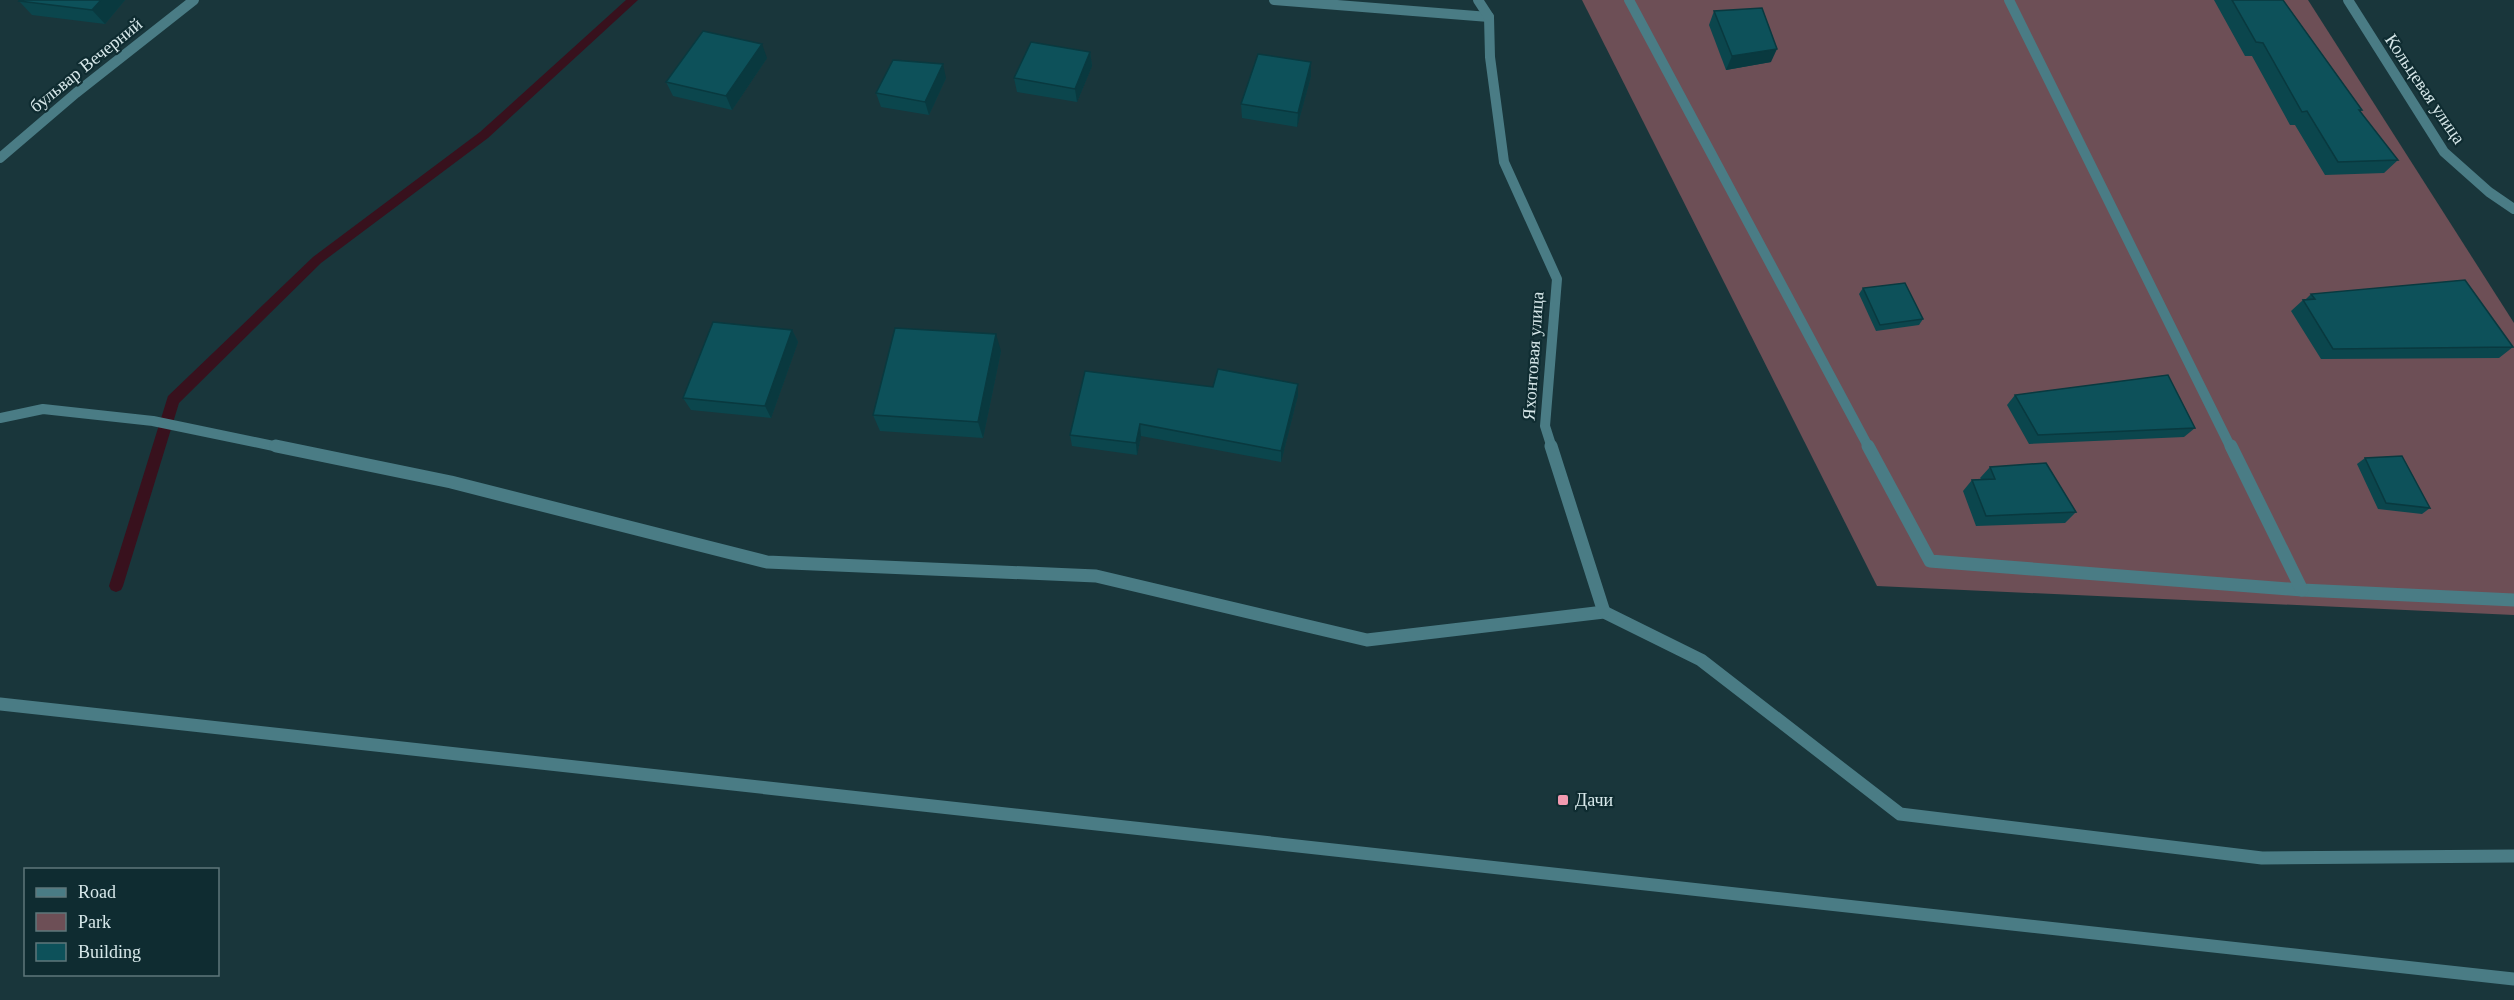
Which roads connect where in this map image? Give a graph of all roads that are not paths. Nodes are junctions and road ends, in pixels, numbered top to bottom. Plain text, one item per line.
1 (194, 0) edge
2 (1274, 0) edge
3 (1478, 0) edge
4 (1629, 0) edge
5 (2009, 0) edge
6 (2348, 0) edge
7 (1489, 18) junction
8 (0, 158) edge
9 (2514, 209) edge
10 (0, 418) edge
11 (2302, 590) junction
12 (2514, 600) edge
13 (1604, 612) junction
14 (0, 704) edge
15 (2514, 856) edge
16 (2514, 979) edge

1 - 8 street, бульвар Вечерний
2 - 7 street
3 - 7 street, Яхонтовая улица
4 - 11 street
5 - 11 street
6 - 9 street, Кольцевая улица
7 - 13 street, Яхонтовая улица
10 - 13 street
11 - 12 street
13 - 15 street
14 - 16 street

